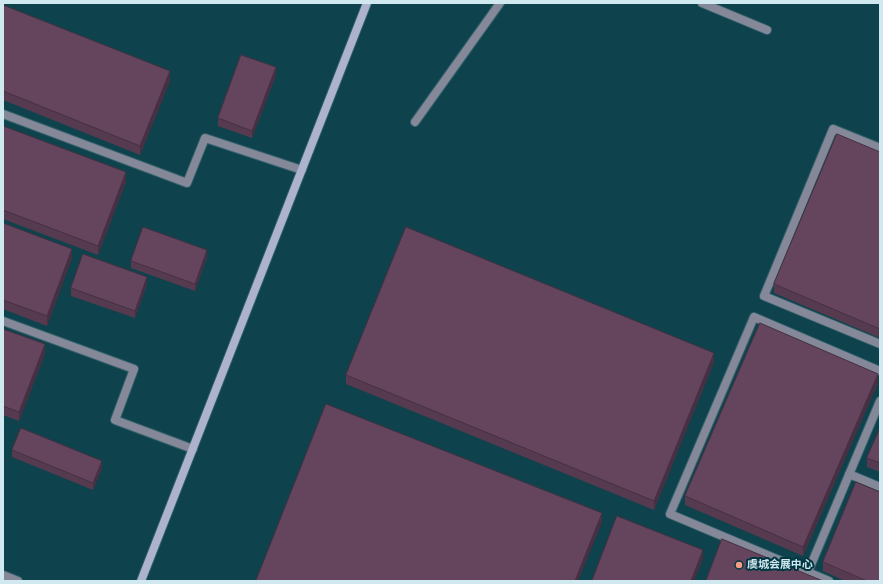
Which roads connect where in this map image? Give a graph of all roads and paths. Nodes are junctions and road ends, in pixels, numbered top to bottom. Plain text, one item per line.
1 (367, 3) edge
2 (500, 3) edge
3 (702, 3) edge
4 (767, 30) dead end
5 (3, 114) edge
6 (415, 122) dead end
7 (880, 148) edge
8 (302, 170) junction
9 (3, 322) edge
10 (880, 344) edge
11 (880, 371) edge
12 (880, 401) edge
13 (193, 449) junction
14 (849, 474) junction
15 (880, 487) edge
16 (808, 572) junction
17 (3, 575) edge
18 (18, 581) edge
19 (141, 581) edge
20 (829, 581) edge

1 - 8 main road
2 - 6 street
3 - 4 street
5 - 8 street
7 - 10 street
8 - 13 main road
9 - 13 street
11 - 16 street
12 - 14 street
13 - 19 main road
14 - 15 street
14 - 16 street
16 - 20 street
17 - 18 street

